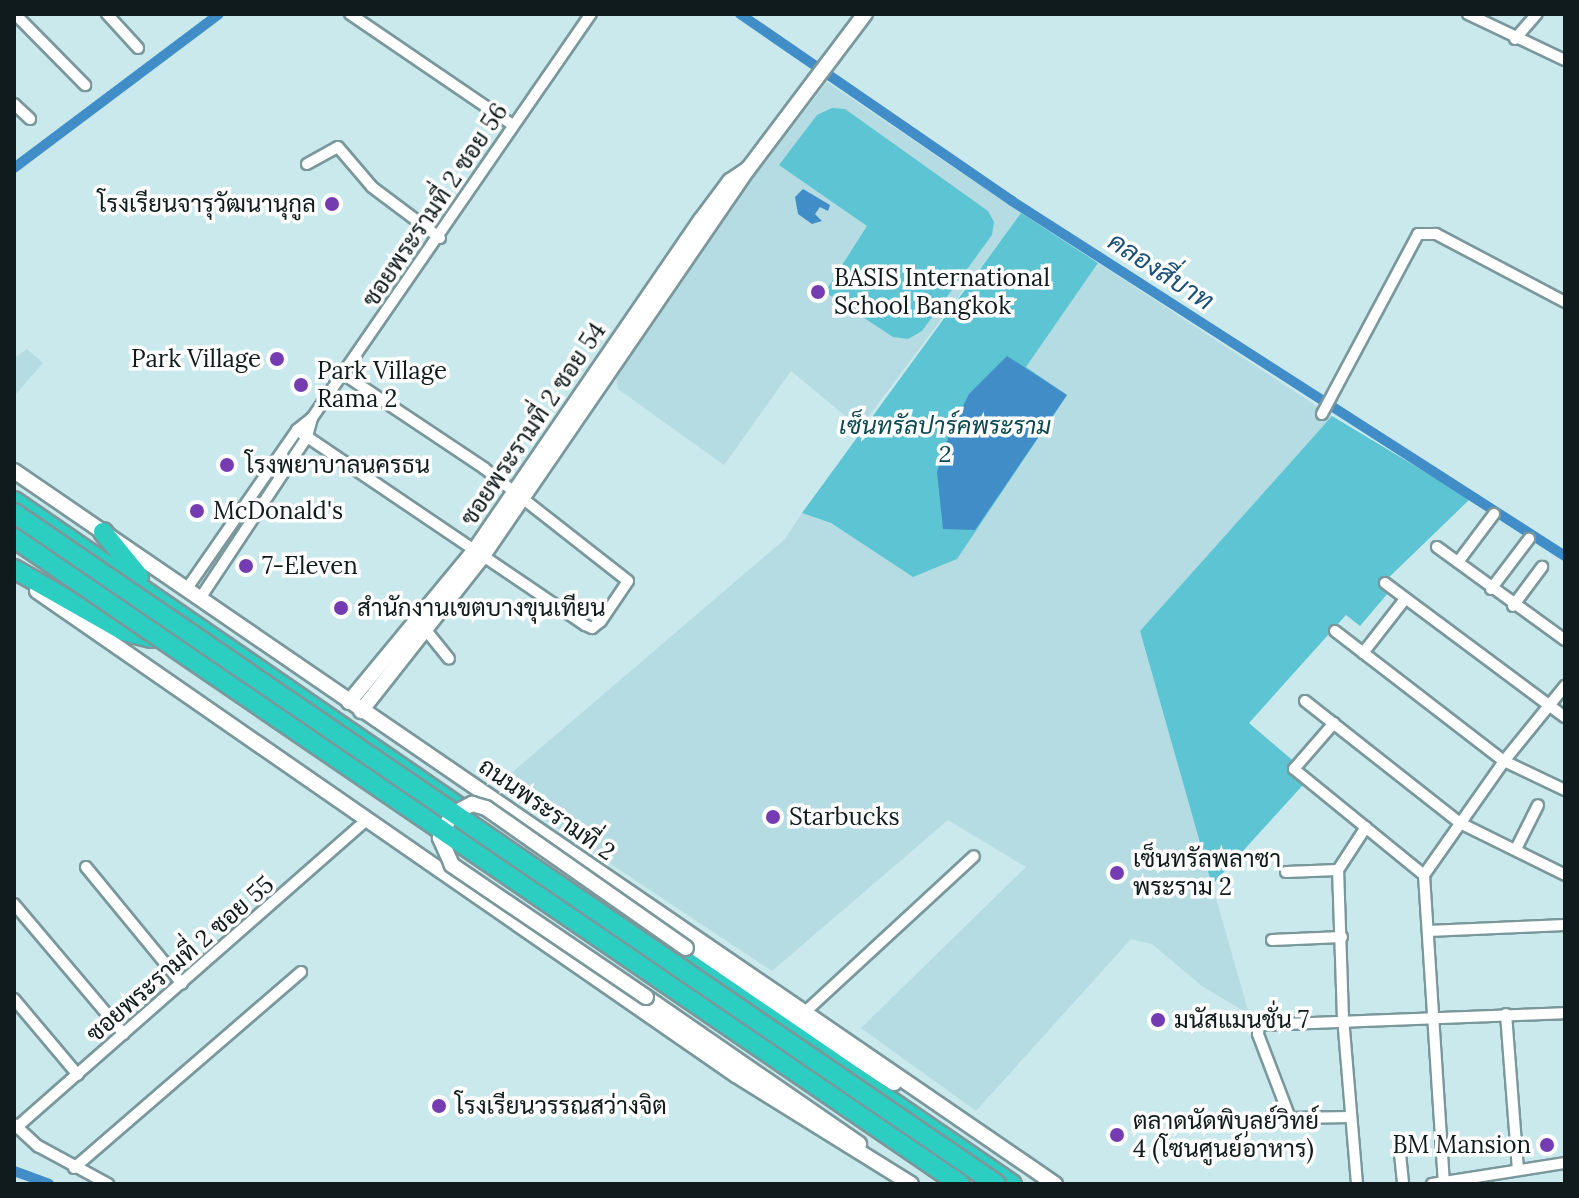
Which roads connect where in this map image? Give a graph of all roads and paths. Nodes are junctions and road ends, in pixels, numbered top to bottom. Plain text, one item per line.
1 (15, 14) edge
2 (107, 14) edge
3 (350, 14) edge
4 (591, 14) edge
5 (865, 14) edge
6 (1468, 14) edge
7 (1537, 14) edge
8 (1515, 39) junction
9 (138, 48) dead end
10 (1565, 60) edge
11 (85, 85) dead end
12 (14, 104) edge
13 (30, 119) dead end
14 (511, 124) junction
15 (307, 164) dead end
16 (440, 238) junction
17 (1565, 302) edge
18 (343, 374) junction
19 (1322, 414) dead end
20 (312, 418) junction
21 (297, 430) junction
22 (307, 437) junction
23 (14, 471) edge
24 (516, 497) junction
25 (14, 501) edge
26 (14, 513) edge
27 (1494, 514) dead end
28 (103, 532) junction
29 (14, 538) edge
30 (1529, 539) dead end
31 (14, 544) edge
32 (1437, 547) dead end
33 (478, 554) junction
34 (1458, 562) junction
35 (1542, 567) dead end
36 (14, 572) edge
37 (1385, 583) dead end
38 (188, 587) junction
39 (1491, 589) junction
40 (201, 597) junction
41 (1405, 599) junction
42 (165, 604) junction
43 (1513, 606) junction
44 (425, 629) junction
45 (1335, 631) dead end
46 (151, 638) junction
47 (1565, 640) edge
48 (1363, 653) junction
49 (449, 659) dead end
50 (1565, 686) edge
51 (1305, 701) dead end
52 (355, 706) junction
53 (1547, 708) junction
54 (1565, 717) edge
55 (1334, 723) junction
56 (1504, 761) junction
57 (1565, 790) edge
58 (1538, 805) dead end
59 (367, 820) junction
60 (1460, 823) junction
61 (1366, 827) junction
62 (1516, 849) junction
63 (974, 856) dead end
64 (86, 867) dead end
65 (1338, 870) junction
66 (1286, 872) dead end
67 (1424, 875) junction
68 (1565, 875) edge
69 (14, 904) edge
70 (1565, 925) edge
71 (1428, 931) junction
72 (1342, 937) junction
73 (1272, 940) dead end
74 (301, 972) dead end
75 (182, 984) junction
76 (14, 999) edge
77 (804, 1013) junction
78 (1565, 1013) edge
79 (1506, 1014) junction
80 (1432, 1018) junction
81 (1343, 1019) junction
82 (124, 1034) junction
83 (78, 1075) junction
84 (932, 1102) junction
85 (1351, 1117) junction
86 (15, 1125) edge
87 (1400, 1154) dead end
88 (1565, 1163) edge
89 (74, 1168) junction
90 (1518, 1170) junction
91 (1440, 1183) edge
92 (108, 1184) edge
93 (911, 1184) edge
94 (953, 1184) edge
95 (960, 1184) edge
96 (996, 1184) edge
97 (1012, 1184) edge
98 (1055, 1184) edge
99 (1357, 1184) edge
100 (1403, 1184) edge

1 - 11 street
2 - 9 street
3 - 14 street
4 - 14 street, ซอยพระรามที่ 2 ซอย 56
5 - 24 main road, ซอยพระรามที่ 2 ซอย 54
6 - 8 street
7 - 8 street
8 - 10 street
12 - 13 street
14 - 16 street, ซอยพระรามที่ 2 ซอย 56
15 - 16 street
16 - 18 street, ซอยพระรามที่ 2 ซอย 56
17 - 19 street
18 - 20 street, ซอยพระรามที่ 2 ซอย 56
18 - 24 street
20 - 21 street, ซอยพระรามที่ 2 ซอย 56
20 - 22 street, ซอยพระรามที่ 2 ซอย 56
21 - 22 street
21 - 38 street, ซอยพระรามที่ 2 ซอย 56
22 - 33 street
22 - 40 street, ซอยพระรามที่ 2 ซอย 56
23 - 28 main road, ถนนพระรามที่ 2
24 - 33 main road, ซอยพระรามที่ 2 ซอย 54
24 - 33 street
25 - 42 highway, ถนนพระรามที่ 2
26 - 96 highway, bridge
27 - 34 street
28 - 38 main road, ถนนพระรามที่ 2
28 - 42 highway
29 - 95 highway, bridge
30 - 39 street
31 - 46 highway
32 - 34 street
33 - 44 main road, ซอยพระรามที่ 2 ซอย 54
33 - 52 main road, ซอยพระรามที่ 2 ซอย 54
34 - 39 street
35 - 43 street
36 - 46 highway
36 - 59 main road
37 - 41 street
38 - 40 main road, ถนนพระรามที่ 2
39 - 43 street
40 - 52 main road, ถนนพระรามที่ 2
41 - 48 street
41 - 53 street
42 - 97 highway, ถนนพระรามที่ 2
43 - 47 street
44 - 49 street
44 - 52 main road, ซอยพระรามที่ 2 ซอย 54
45 - 48 street
46 - 94 highway
48 - 56 street
50 - 53 street
51 - 55 street
52 - 77 main road, ถนนพระรามที่ 2
53 - 54 street
53 - 56 street
55 - 60 street
55 - 61 street
56 - 57 street
56 - 60 street
58 - 62 street
59 - 75 street, ซอยพระรามที่ 2 ซอย 55
59 - 93 main road
60 - 62 street
60 - 67 street
61 - 65 street
61 - 67 street
62 - 68 street
63 - 77 street
64 - 75 street
65 - 66 street
65 - 72 street
67 - 71 street
69 - 82 street
70 - 71 street
71 - 80 street
72 - 73 street
72 - 81 street
74 - 89 street
75 - 82 street, ซอยพระรามที่ 2 ซอย 55
76 - 83 street
77 - 84 main road, ถนนพระรามที่ 2
78 - 79 street
79 - 80 street
79 - 90 street
80 - 81 street
80 - 91 street
81 - 85 street
81 - 85 street
82 - 83 street, ซอยพระรามที่ 2 ซอย 55
83 - 86 street, ซอยพระรามที่ 2 ซอย 55
84 - 93 main road, bridge
84 - 98 main road, ถนนพระรามที่ 2
85 - 99 street
86 - 89 street
87 - 100 street
88 - 90 street
89 - 92 street
90 - 91 street

